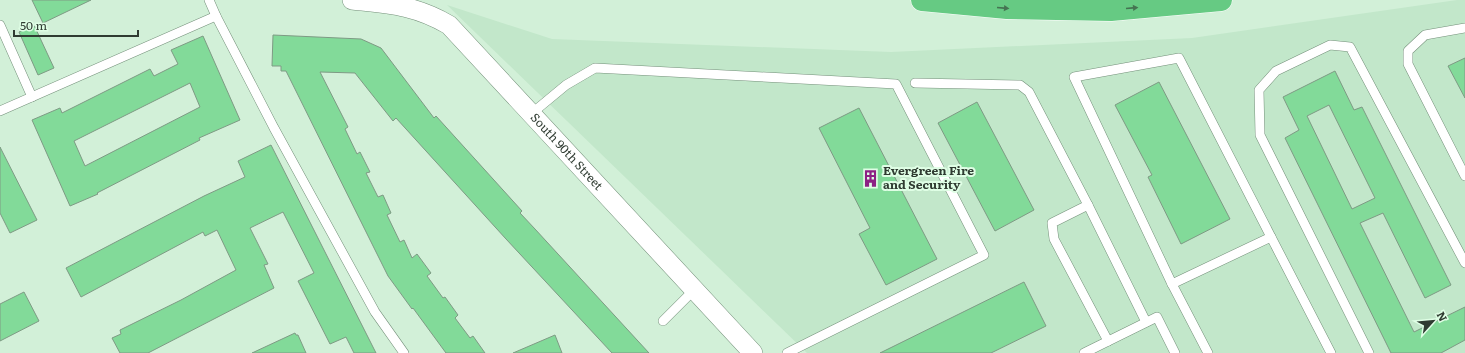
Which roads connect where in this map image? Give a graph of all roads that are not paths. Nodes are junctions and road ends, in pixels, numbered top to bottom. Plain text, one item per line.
1 (209, 0) edge
2 (352, 0) edge
3 (922, 0) edge
4 (1221, 0) edge
5 (216, 16) junction
6 (0, 25) edge
7 (1465, 28) edge
8 (915, 83) dead end
9 (32, 97) junction
10 (0, 111) edge
11 (531, 114) junction
12 (1465, 176) edge
13 (1088, 205) junction
14 (1271, 237) junction
15 (1465, 263) edge
16 (1172, 284) junction
17 (694, 290) junction
18 (663, 321) dead end
19 (1146, 322) junction
20 (1108, 341) junction
21 (404, 353) edge
22 (753, 353) edge
23 (786, 353) edge
24 (1084, 353) edge
25 (1175, 353) edge
26 (1208, 353) edge
27 (1331, 353) edge
28 (1369, 353) edge

1 - 5 lane
2 - 11 street, South 90th Street
3 -> 4 highway
5 - 9 lane
5 - 21 lane
6 - 9 lane
7 - 12 lane
8 - 13 lane
9 - 10 lane
11 - 17 street, South 90th Street
11 - 23 lane
13 - 19 lane
13 - 20 lane
14 - 16 lane
14 - 16 lane
14 - 27 lane
15 - 28 lane
16 - 26 lane
17 - 18 lane
17 - 22 street, South 90th Street
19 - 20 lane
19 - 25 lane
20 - 24 lane

